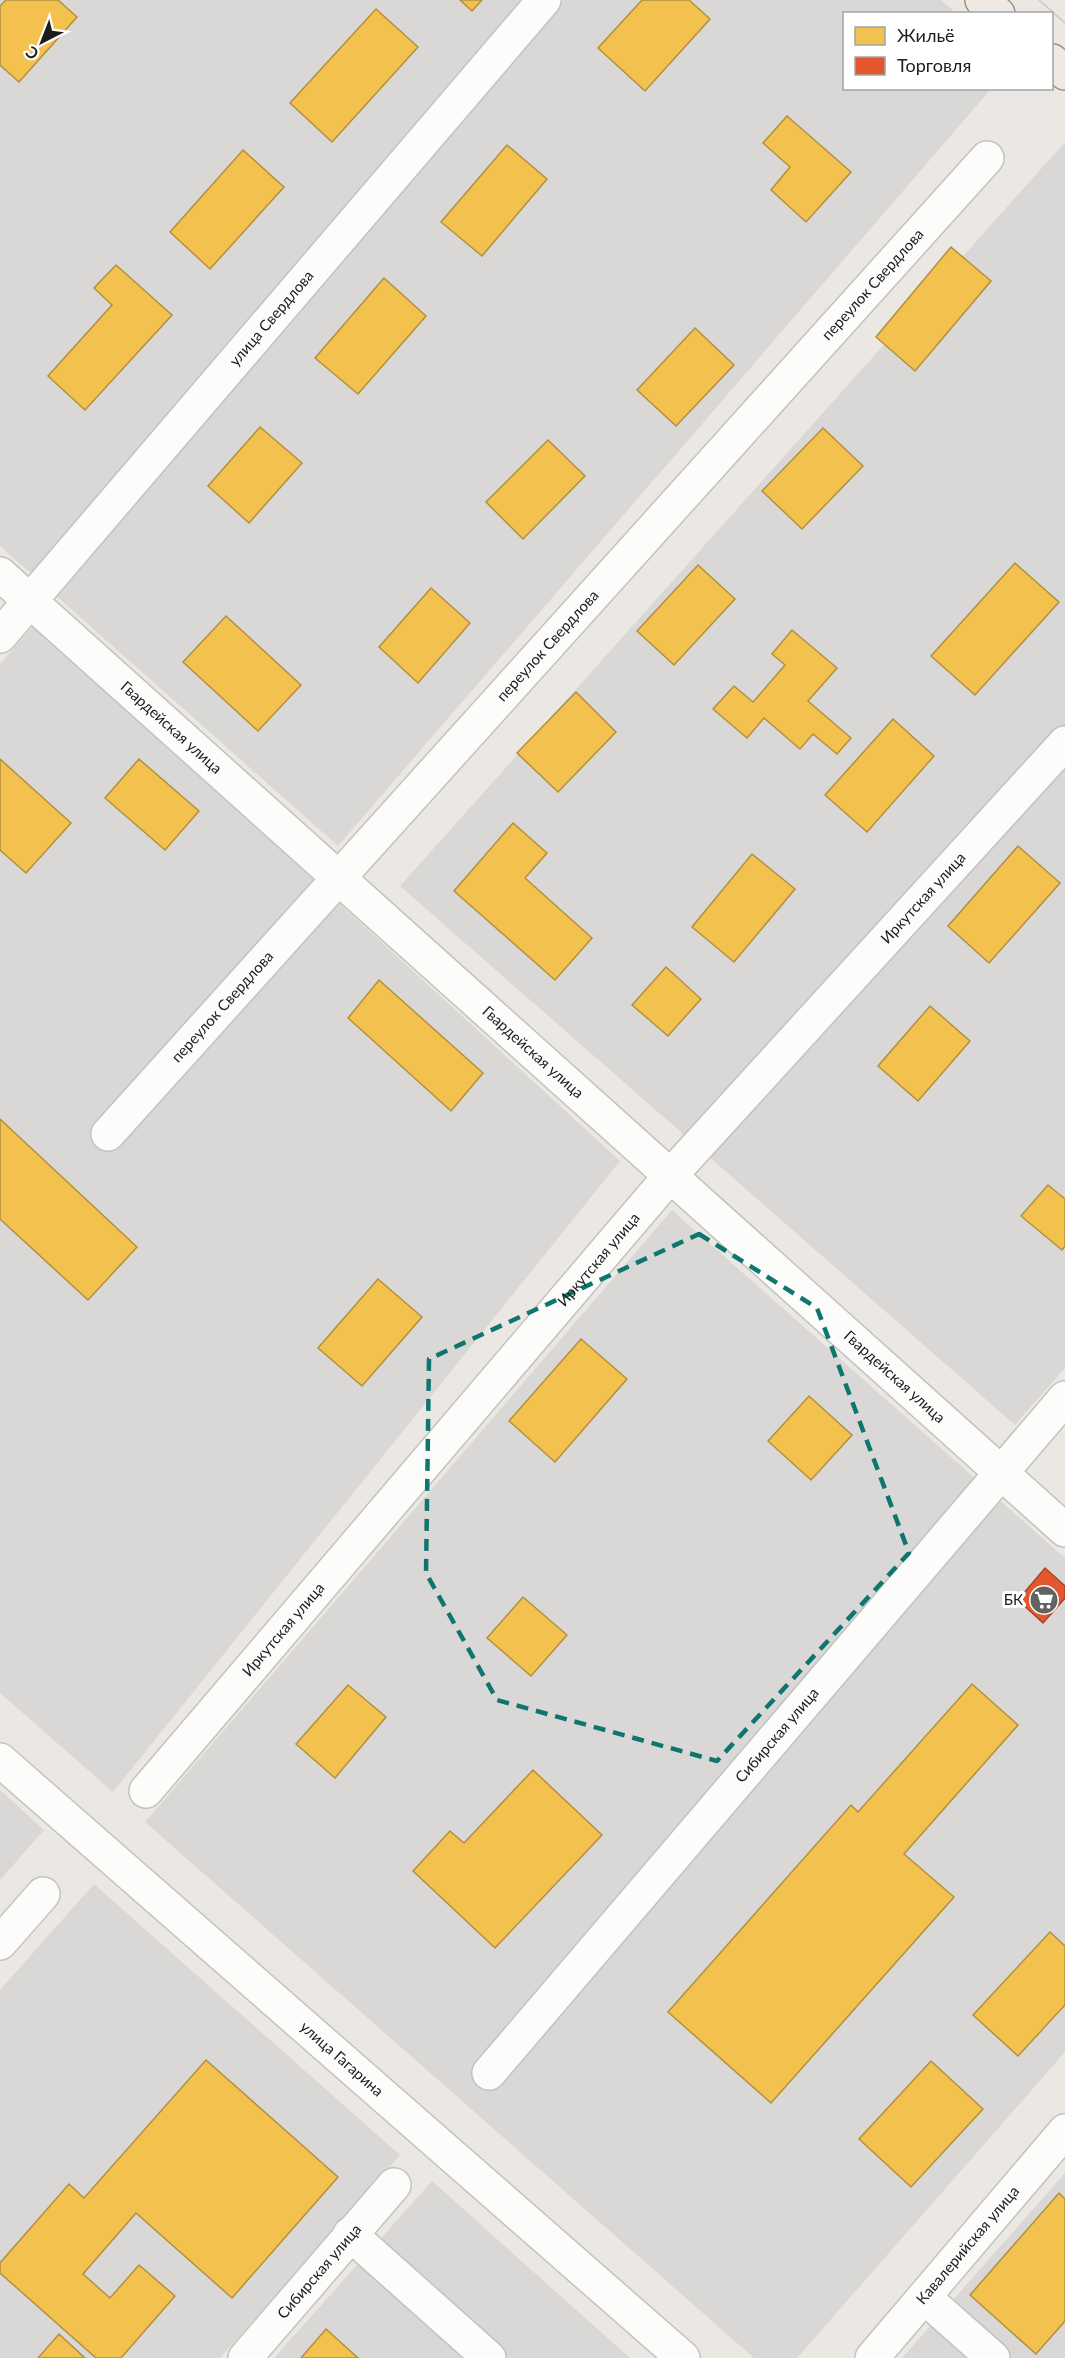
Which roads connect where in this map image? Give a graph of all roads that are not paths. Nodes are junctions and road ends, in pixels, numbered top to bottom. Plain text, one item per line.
1 (544, 0) edge
2 (982, 0) edge
3 (996, 12) edge
4 (1053, 62) edge
5 (1065, 73) edge
6 (987, 158) dead end
7 (0, 574) edge
8 (31, 601) junction
9 (0, 636) edge
10 (1065, 743) edge
11 (340, 877) junction
12 (108, 1134) dead end
13 (670, 1176) junction
14 (1065, 1398) edge
15 (999, 1472) junction
16 (1065, 1530) edge
17 (0, 1760) edge
18 (146, 1791) dead end
19 (43, 1894) dead end
20 (0, 1943) edge
21 (489, 2073) dead end
22 (1065, 2131) edge
23 (394, 2185) dead end
24 (350, 2234) junction
25 (924, 2297) junction
26 (245, 2358) edge
27 (489, 2358) edge
28 (683, 2358) edge
29 (872, 2358) edge
30 (993, 2358) edge

1 - 8 street, улица Свердлова
2 - 3 main road
4 - 5 main road
6 - 11 street, переулок Свердлова
7 - 8 street, Гвардейская улица
8 - 9 street, улица Свердлова
8 - 11 street, Гвардейская улица
10 - 13 street, Иркутская улица
11 - 12 street, переулок Свердлова
11 - 13 street, Гвардейская улица
13 - 15 street, Гвардейская улица
13 - 18 street, Иркутская улица
14 - 15 street, Сибирская улица
15 - 16 street, Гвардейская улица
15 - 21 street, Сибирская улица
17 - 28 street, улица Гагарина
19 - 20 street
22 - 25 street, Кавалерийская улица
23 - 24 street, Сибирская улица
24 - 26 street, Сибирская улица
24 - 27 street
25 - 29 street, Кавалерийская улица
25 - 30 street

